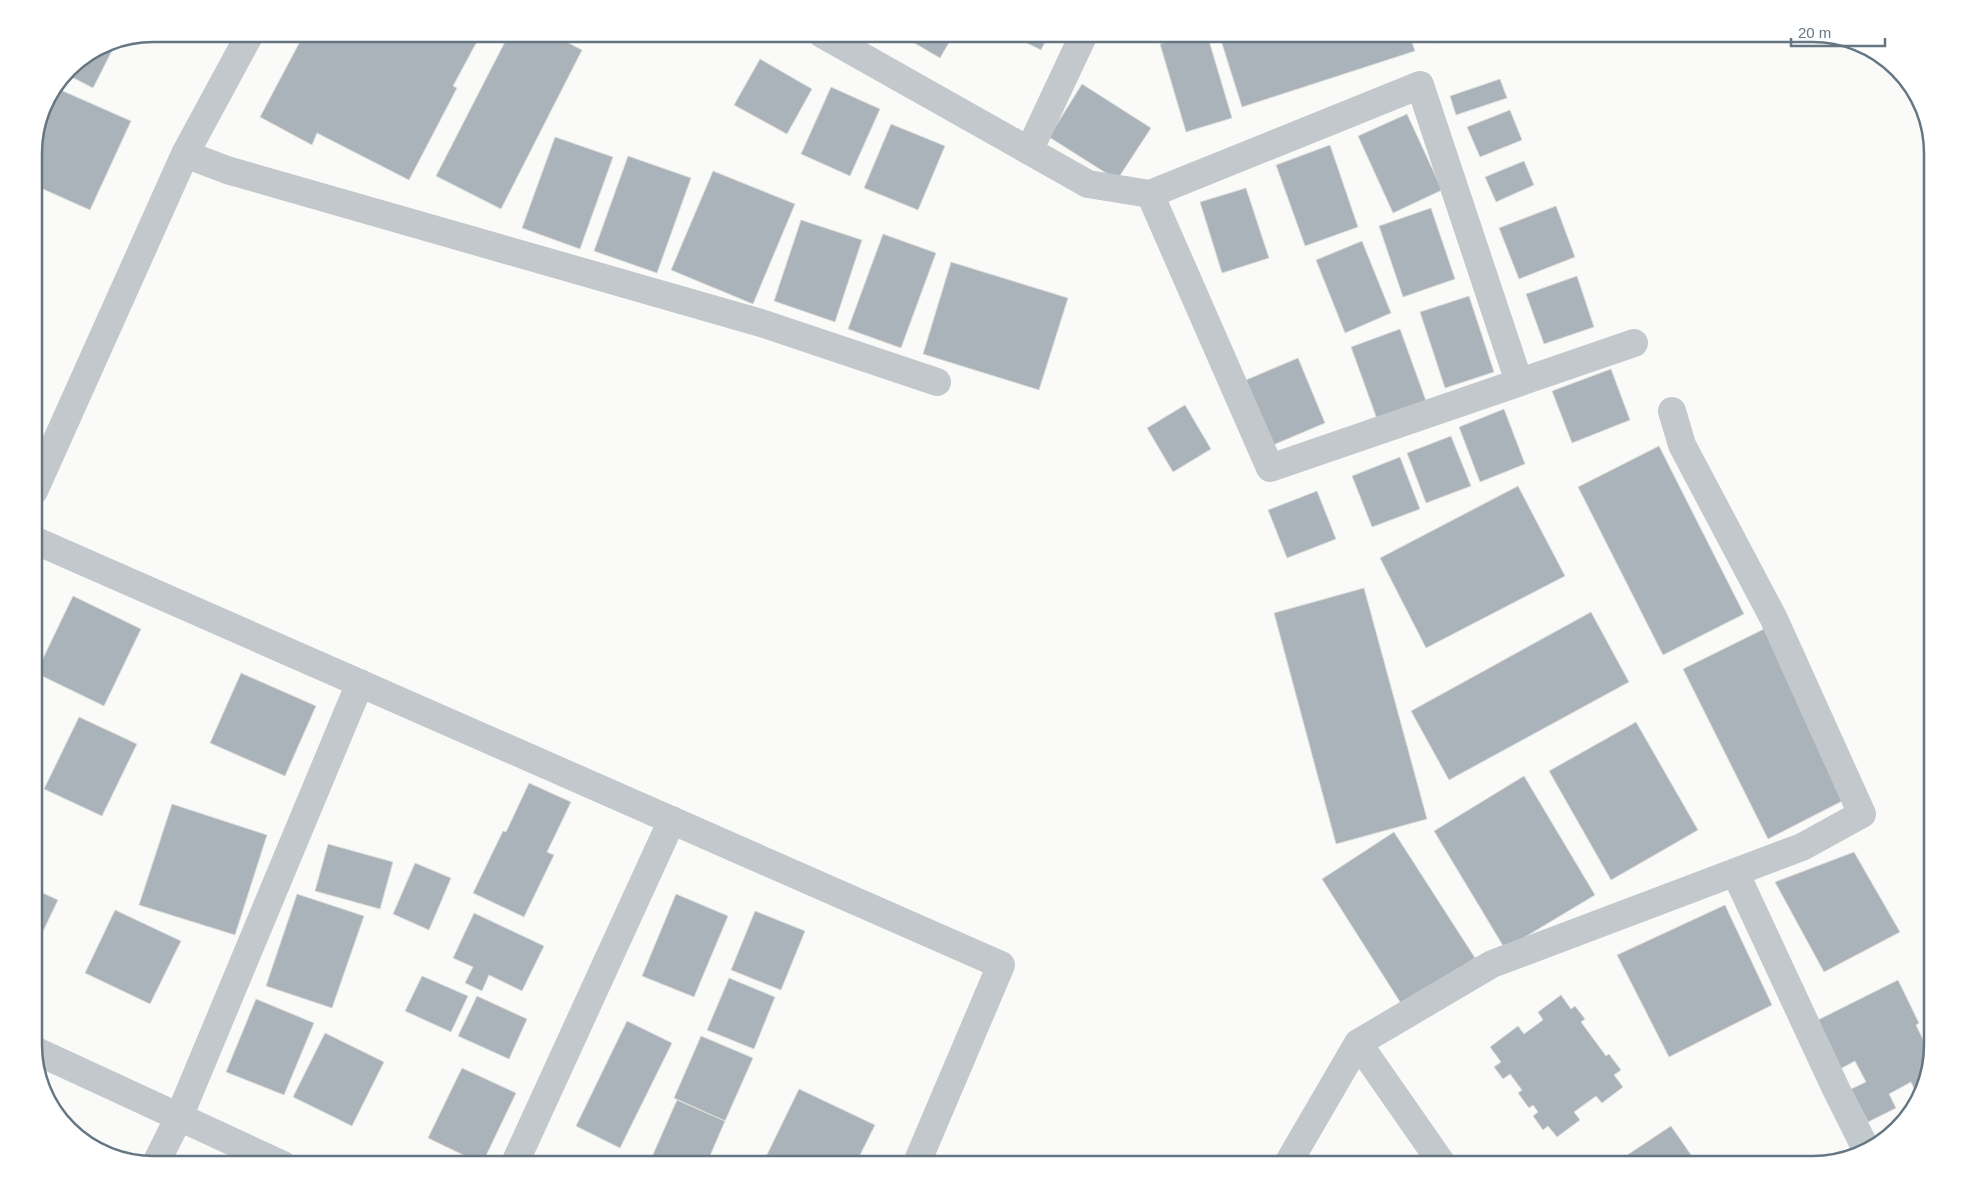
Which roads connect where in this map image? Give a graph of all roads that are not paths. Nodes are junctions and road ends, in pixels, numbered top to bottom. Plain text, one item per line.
1 (246, 42) edge
2 (853, 42) edge
3 (1080, 42) edge
4 (1029, 151) junction
5 (185, 154) junction
6 (1150, 194) junction
7 (1634, 343) dead end
8 (937, 382) dead end
9 (1519, 382) junction
10 (1672, 411) dead end
11 (43, 471) edge
12 (43, 544) edge
13 (360, 683) junction
14 (672, 820) junction
15 (1735, 872) junction
16 (1358, 1043) junction
17 (43, 1054) edge
18 (179, 1117) junction
19 (1864, 1144) edge
20 (160, 1156) edge
21 (264, 1156) edge
22 (518, 1156) edge
23 (920, 1156) edge
24 (1291, 1156) edge
25 (1437, 1156) edge

1 - 5 street
2 - 4 street
3 - 4 street
4 - 6 street
5 - 8 street
5 - 11 street
6 - 9 street
6 - 9 street
7 - 9 street
10 - 15 street
12 - 13 street
13 - 14 street
13 - 18 street
14 - 22 street
14 - 23 street
15 - 16 street
15 - 19 street
16 - 24 street
16 - 25 street
17 - 18 street
18 - 20 street
18 - 21 street

